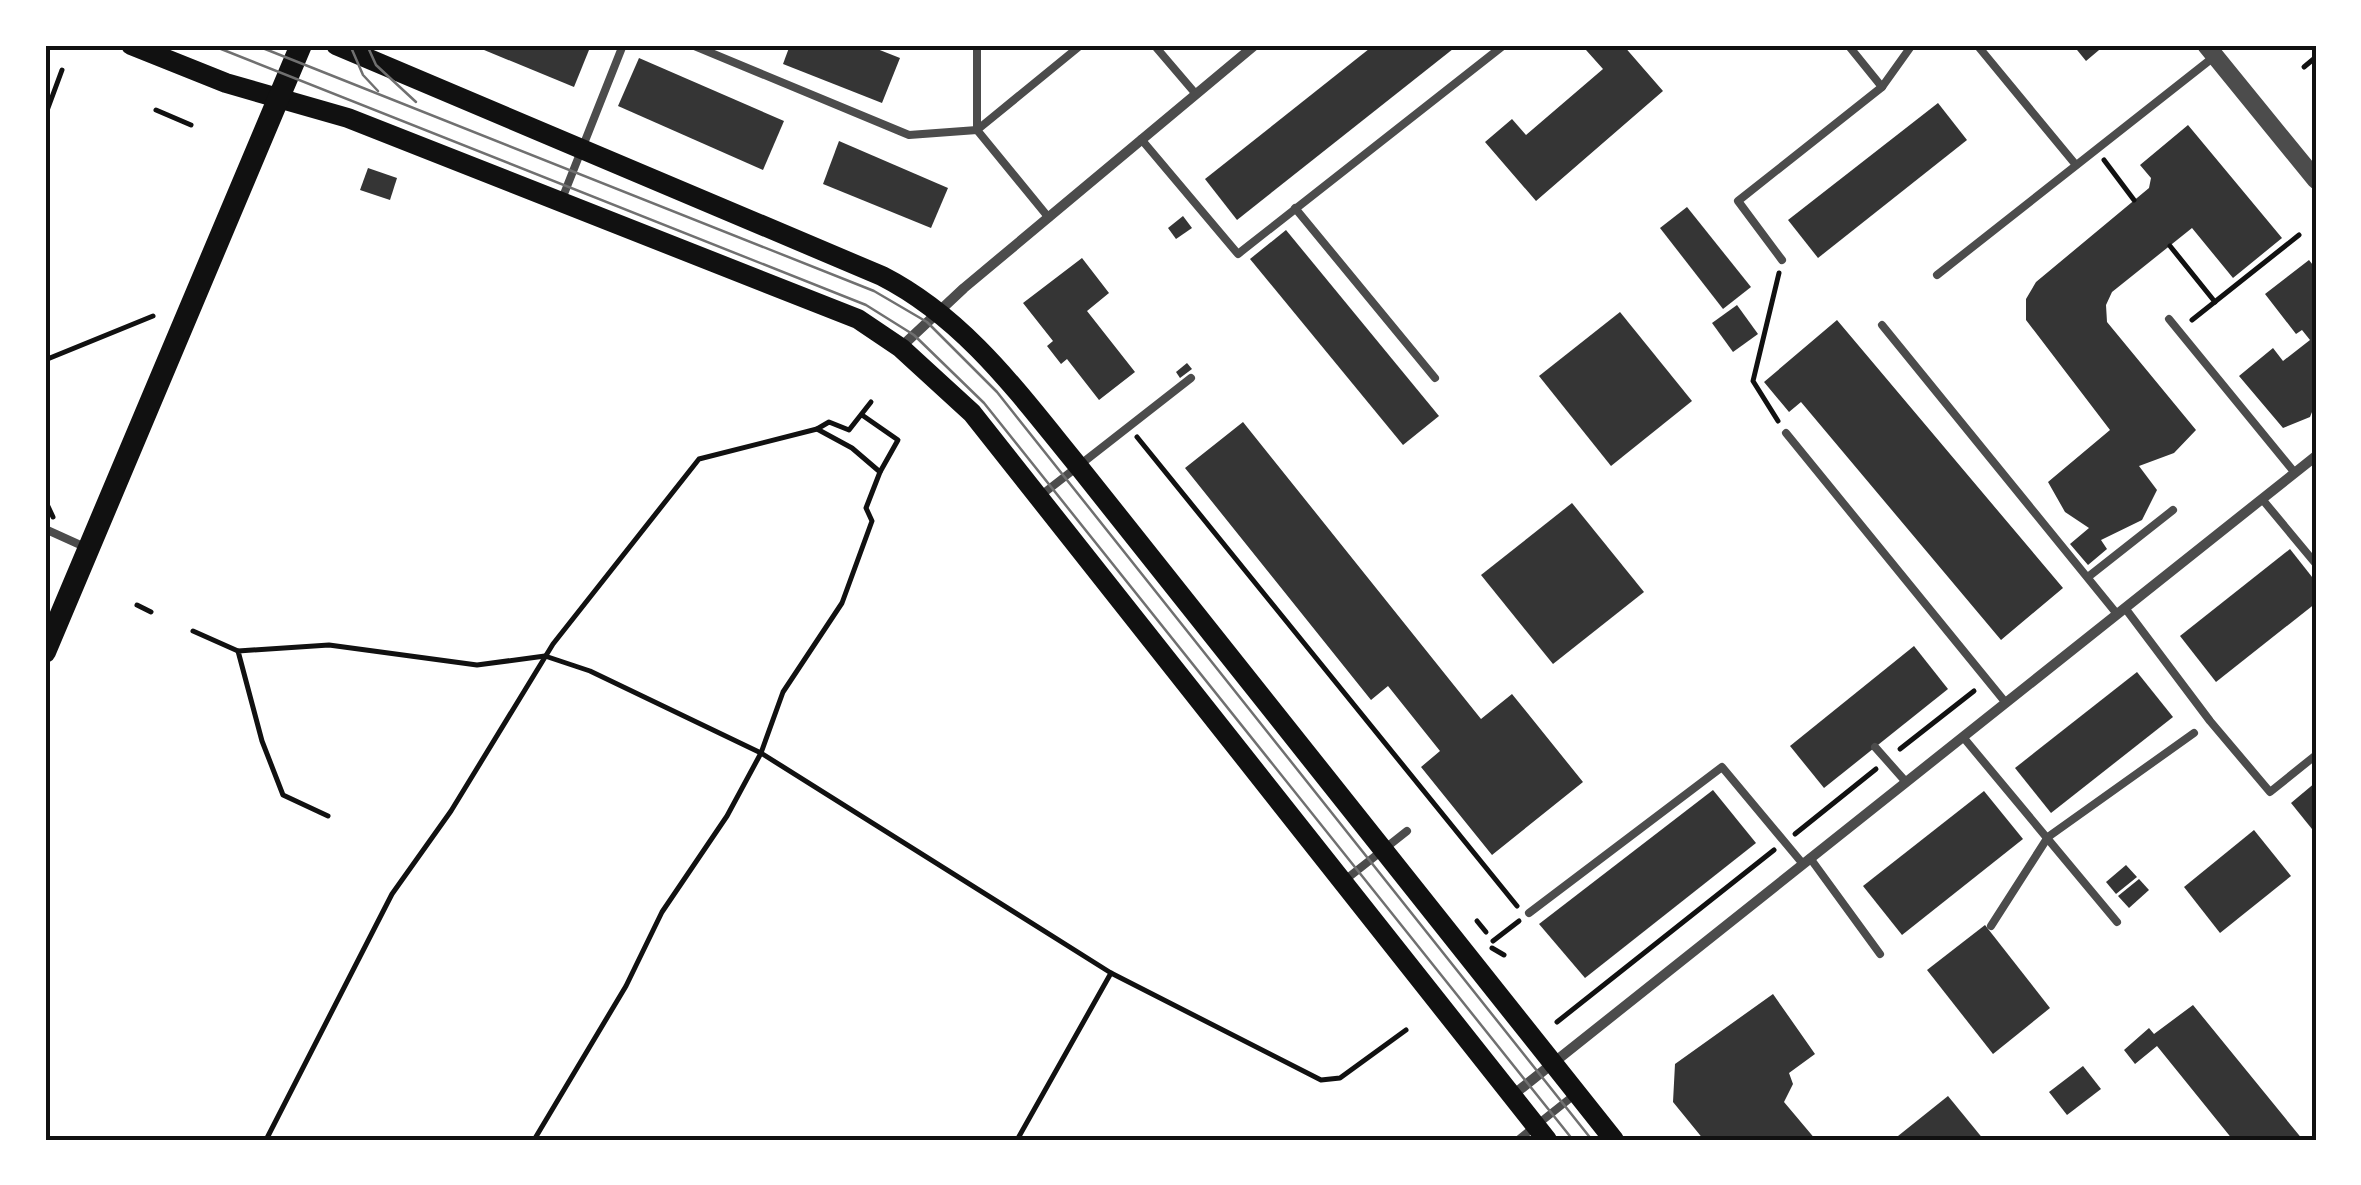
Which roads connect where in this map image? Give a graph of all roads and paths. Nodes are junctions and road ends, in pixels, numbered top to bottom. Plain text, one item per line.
1 (130, 45) edge
2 (301, 45) edge
3 (336, 45) edge
4 (623, 45) edge
5 (692, 45) edge
6 (1081, 45) edge
7 (1154, 45) edge
8 (1255, 45) edge
9 (1504, 45) edge
10 (1848, 45) edge
11 (1912, 45) edge
12 (1976, 45) edge
13 (977, 48) dead end
14 (716, 50) edge
15 (2210, 50) edge
16 (2316, 57) edge
17 (2304, 67) dead end
18 (62, 70) dead end
19 (1882, 87) junction
20 (1195, 93) junction
21 (278, 99) junction
22 (156, 110) dead end
23 (45, 116) edge
24 (191, 124) dead end
25 (976, 130) junction
26 (1141, 139) junction
27 (2096, 149) junction
28 (582, 152) junction
29 (2076, 165) junction
30 (2316, 180) edge
31 (2134, 200) dead end
32 (561, 202) junction
33 (1295, 208) junction
34 (1049, 218) junction
35 (2298, 235) dead end
36 (2170, 246) dead end
37 (1782, 260) joint
38 (1937, 275) dead end
39 (2215, 302) junction
40 (940, 310) junction
41 (153, 316) dead end
42 (2169, 320) dead end
43 (1882, 325) dead end
44 (2178, 331) junction
45 (901, 348) junction
46 (45, 360) edge
47 (1191, 378) dead end
48 (1434, 378) dead end
49 (872, 402) dead end
50 (862, 415) junction
51 (1130, 428) junction
52 (817, 429) junction
53 (1786, 433) joint
54 (2316, 456) edge
55 (1078, 467) junction
56 (880, 472) junction
57 (2295, 473) junction
58 (1037, 499) junction
59 (2262, 499) junction
60 (2173, 510) dead end
61 (45, 530) edge
62 (87, 548) junction
63 (2316, 564) edge
64 (2088, 576) junction
65 (137, 605) dead end
66 (2121, 611) junction
67 (151, 612) dead end
68 (194, 631) dead end
69 (238, 651) junction
70 (45, 652) edge
71 (545, 656) junction
72 (2006, 703) junction
73 (2194, 733) dead end
74 (1963, 737) junction
75 (1875, 747) dead end
76 (761, 753) junction
77 (2316, 755) edge
78 (1906, 782) junction
79 (328, 816) dead end
80 (1407, 831) dead end
81 (2048, 836) junction
82 (1383, 850) junction
83 (1806, 861) junction
84 (1342, 882) junction
85 (382, 885) dead end
86 (392, 894) junction
87 (1529, 913) dead end
88 (1477, 921) dead end
89 (2117, 922) dead end
90 (1990, 926) dead end
91 (1486, 932) dead end
92 (1493, 940) dead end
93 (1880, 954) dead end
94 (1111, 973) junction
95 (1406, 1030) dead end
96 (1553, 1063) junction
97 (1577, 1093) junction
98 (1512, 1096) junction
99 (1541, 1133) edge
100 (266, 1140) edge
101 (534, 1140) edge
102 (1017, 1140) edge
103 (1518, 1140) edge
104 (1614, 1140) edge

1 - 21 main road
2 - 21 main road
3 - 28 main road
4 - 28 lane
5 - 14 lane
6 - 25 lane
7 - 20 lane
8 - 20 street
9 - 33 lane
10 - 19 lane
11 - 19 lane
12 - 29 lane
13 - 25 lane
14 - 25 lane
15 - 27 lane
15 - 30 street
16 - 17 path
18 - 23 path
19 - 37 lane
20 - 26 street
21 - 32 main road
21 - 62 main road
22 - 24 path
25 - 34 lane
26 - 33 lane
26 - 34 street
27 - 29 lane
27 - 31 path
28 - 32 lane
28 - 40 main road
29 - 38 lane
32 - 45 main road
33 - 48 lane
34 - 40 street
35 - 39 path
36 - 39 path
37 - 53 path
39 - 44 path
40 - 45 street
40 - 55 main road
41 - 46 path
42 - 44 lane
43 - 64 lane
44 - 57 lane
45 - 58 main road
47 - 51 lane
49 - 50 path
50 - 52 path
50 - 56 path
51 - 55 lane
51 - 92 path
52 - 56 path
52 - 71 path
53 - 72 lane
54 - 57 street
55 - 58 lane
55 - 82 main road
56 - 76 path
57 - 59 street
58 - 84 main road
59 - 63 lane
59 - 66 street
60 - 64 lane
61 - 62 lane
62 - 70 main road
64 - 66 lane
65 - 67 path
66 - 72 street
66 - 77 lane
68 - 69 path
69 - 71 path
69 - 79 path
71 - 76 path
71 - 86 path
72 - 74 street
73 - 81 lane
74 - 78 street
74 - 81 lane
75 - 78 lane
76 - 94 path
76 - 101 path
78 - 83 street
80 - 82 lane
81 - 89 lane
81 - 90 lane
82 - 84 lane
82 - 96 main road
83 - 87 lane
83 - 93 lane
83 - 96 street
84 - 98 main road
85 - 86 path
86 - 100 path
88 - 91 path
94 - 95 path
94 - 102 path
96 - 97 main road
96 - 98 street
97 - 99 lane
97 - 104 main road
98 - 99 main road
99 - 103 lane

